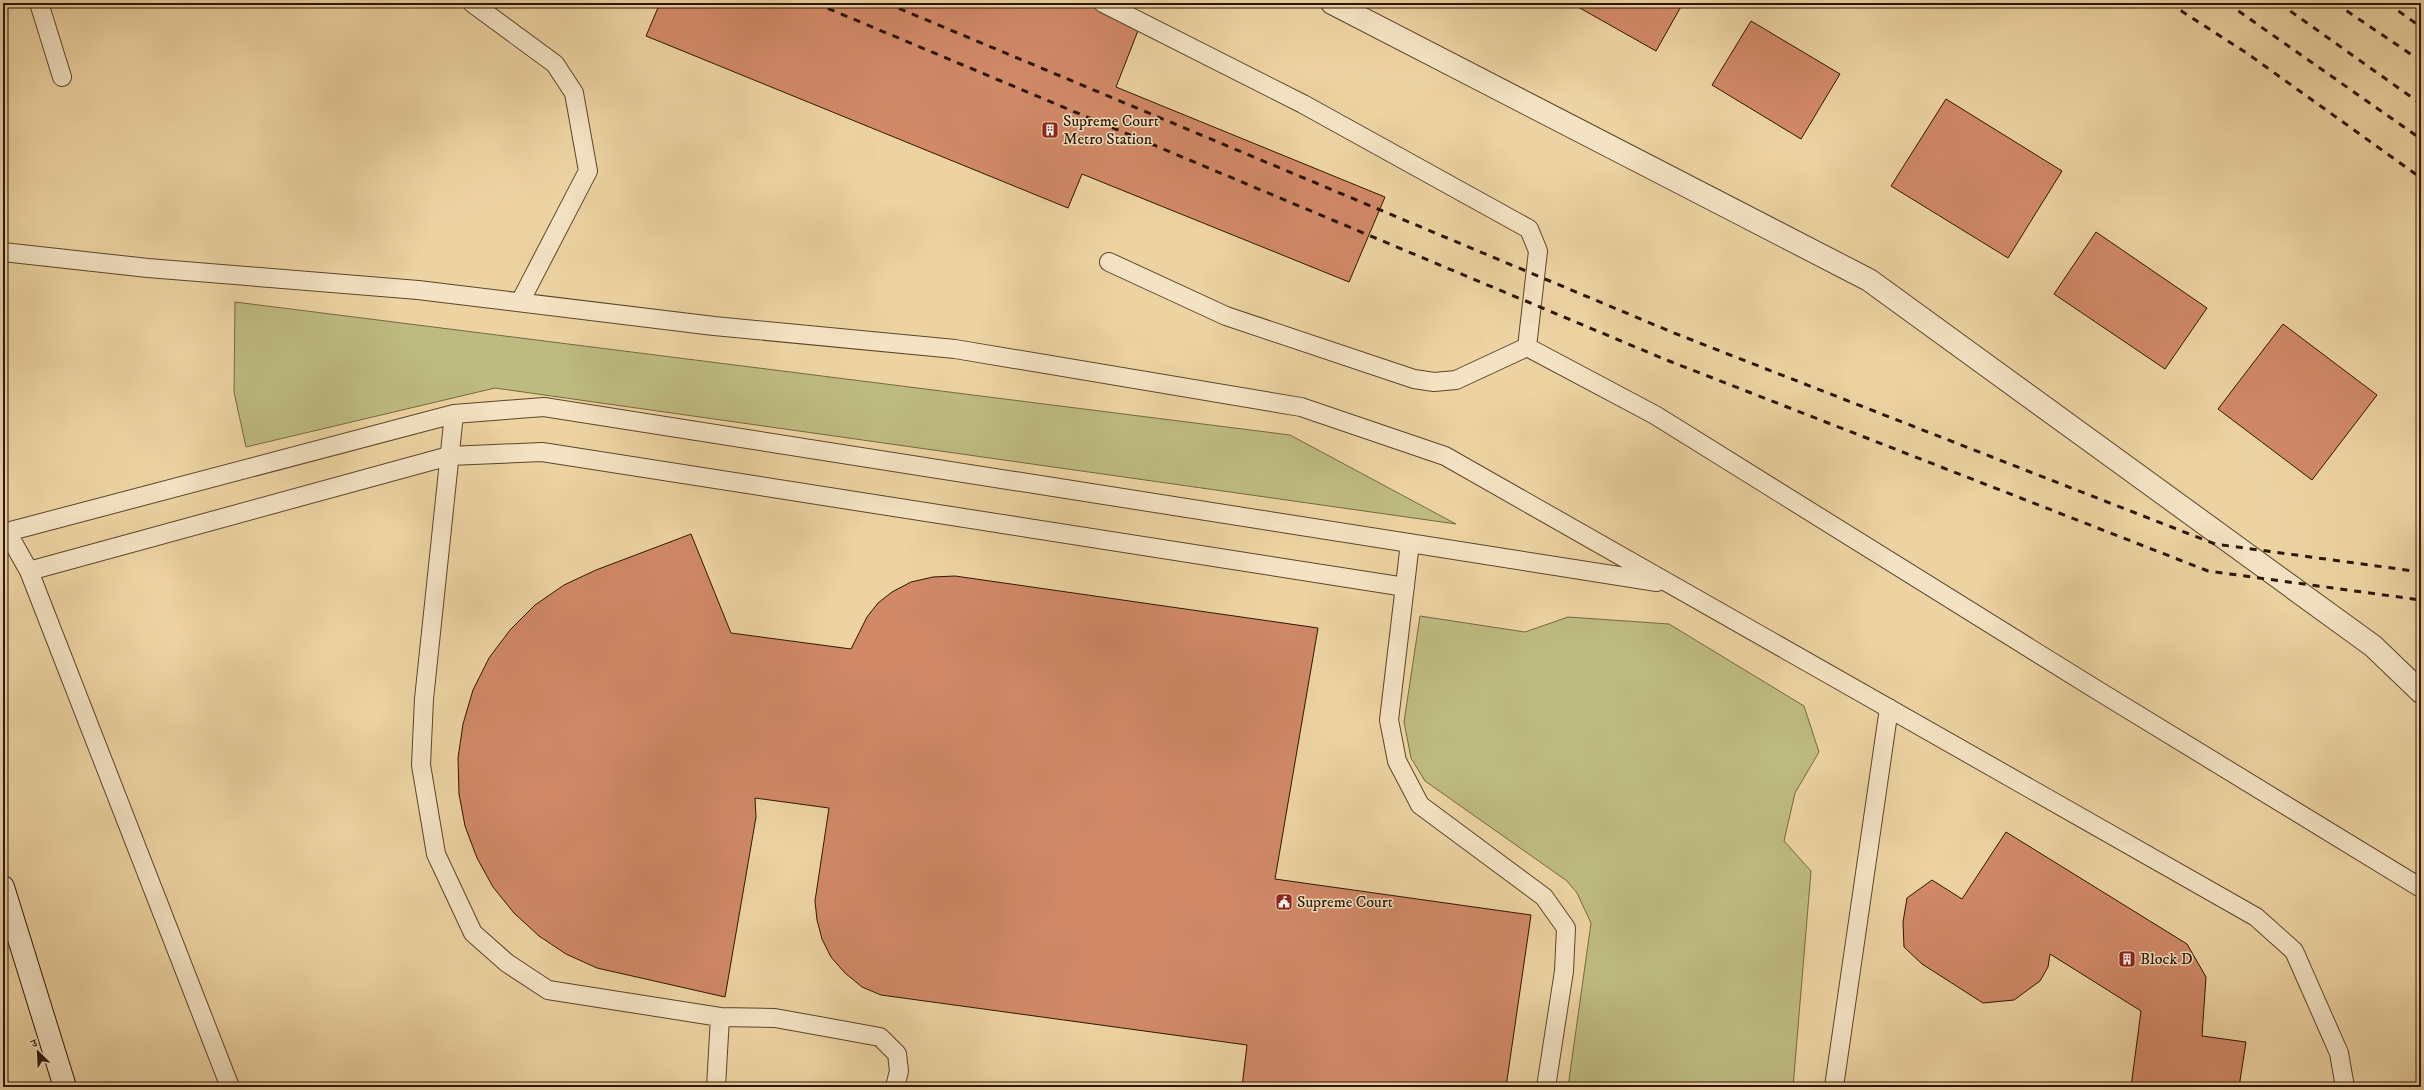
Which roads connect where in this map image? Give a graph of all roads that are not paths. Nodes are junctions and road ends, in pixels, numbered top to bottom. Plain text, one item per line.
1 (39, 3) edge
2 (472, 3) edge
3 (1103, 3) edge
4 (1332, 3) edge
5 (62, 77) dead end
6 (3, 252) edge
7 (1109, 262) dead end
8 (520, 302) junction
9 (1527, 347) junction
10 (454, 414) junction
11 (449, 456) junction
12 (5, 531) edge
13 (1410, 543) junction
14 (29, 571) junction
15 (1669, 584) junction
16 (1405, 587) junction
17 (2421, 692) edge
18 (1889, 708) junction
19 (3, 886) edge
20 (2421, 888) edge
21 (720, 1017) junction
22 (65, 1087) edge
23 (230, 1087) edge
24 (716, 1087) edge
25 (895, 1087) edge
26 (1546, 1087) edge
27 (1834, 1087) edge
28 (2345, 1087) edge

1 - 5 lane
2 - 8 lane
3 - 9 lane
4 - 17 street
6 - 8 lane
7 - 9 lane
8 - 15 lane
9 - 20 lane
10 - 11 lane
10 - 12 lane
10 - 13 lane
11 - 14 lane
11 - 16 lane
11 - 21 lane
12 - 14 lane
13 - 15 lane
13 - 16 lane
14 - 23 lane
15 - 18 lane
16 - 26 lane
18 - 27 lane
18 - 28 lane
19 - 22 street
21 - 24 lane
21 - 25 lane

